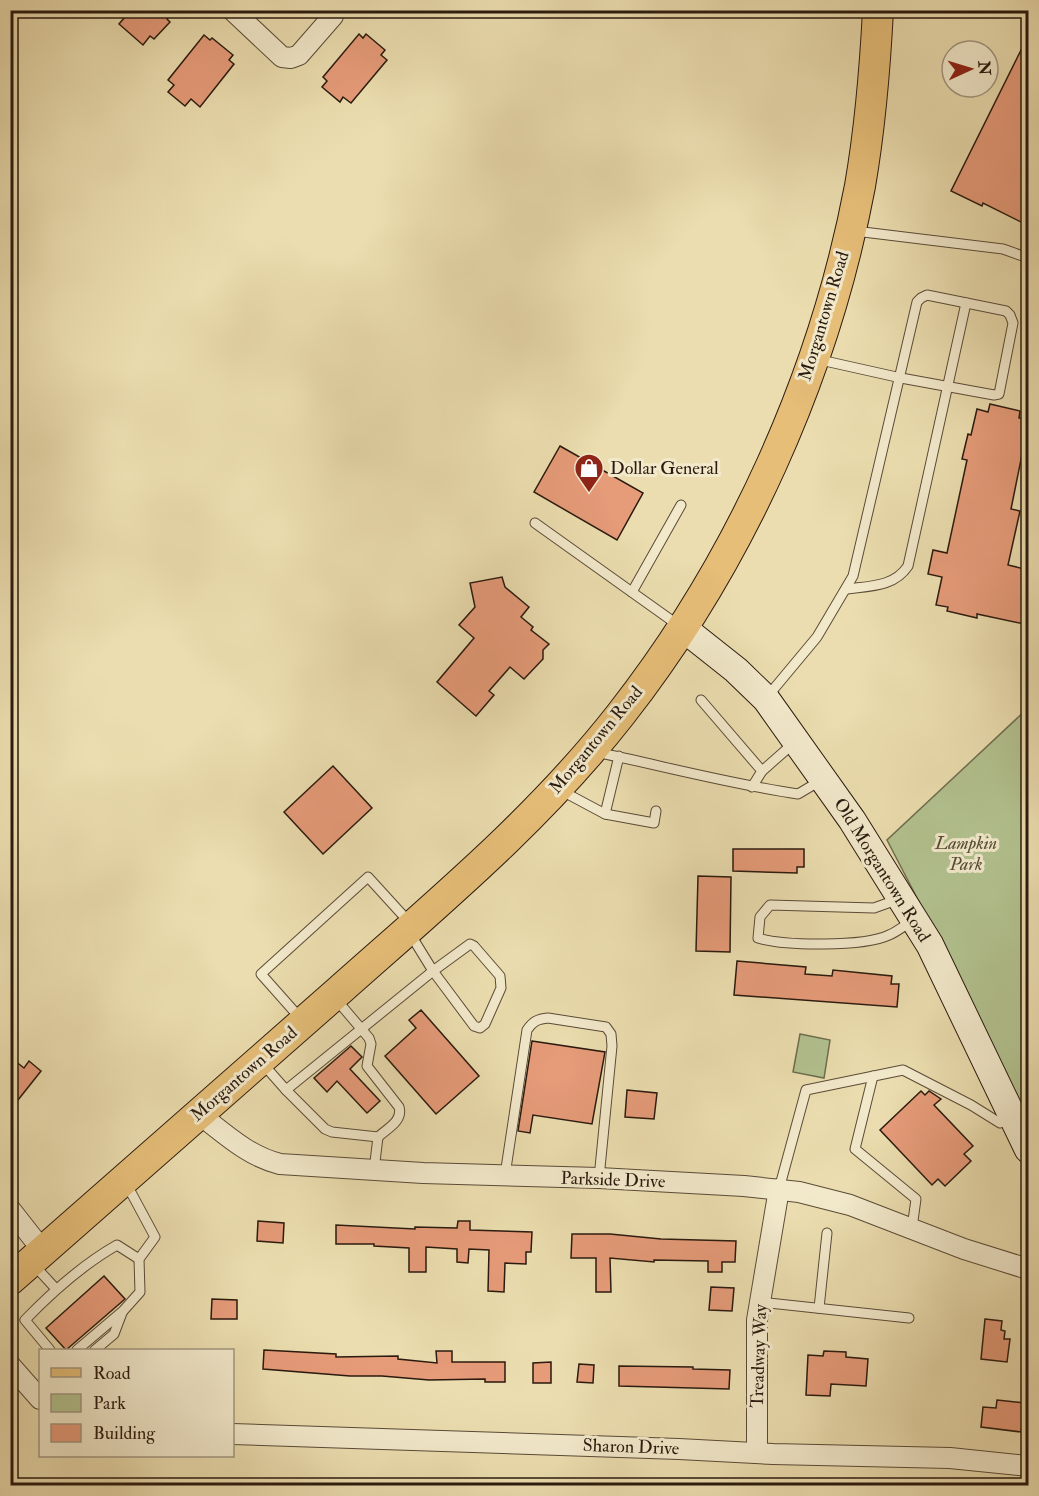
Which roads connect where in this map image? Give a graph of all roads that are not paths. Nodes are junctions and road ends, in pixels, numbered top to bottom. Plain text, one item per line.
1 (232, 10) edge
2 (334, 10) edge
3 (878, 10) edge
4 (849, 231) junction
5 (1029, 258) edge
6 (966, 303) junction
7 (813, 358) junction
8 (901, 378) junction
9 (947, 387) junction
10 (681, 505) dead end
11 (535, 523) dead end
12 (847, 589) junction
13 (632, 592) junction
14 (683, 628) junction
15 (766, 699) junction
16 (701, 700) dead end
17 (796, 740) junction
18 (605, 754) junction
19 (762, 771) junction
20 (823, 779) junction
21 (752, 787) junction
22 (557, 789) junction
23 (638, 809) dead end
24 (656, 811) dead end
25 (605, 814) junction
26 (637, 820) junction
27 (908, 909) junction
28 (410, 928) junction
29 (433, 971) junction
30 (333, 996) junction
31 (304, 1022) junction
32 (362, 1029) junction
33 (260, 1060) junction
34 (873, 1076) junction
35 (286, 1090) junction
36 (199, 1114) junction
37 (1023, 1133) edge
38 (378, 1137) junction
39 (374, 1171) junction
40 (505, 1175) junction
41 (599, 1178) junction
42 (124, 1180) junction
43 (779, 1189) junction
44 (10, 1209) edge
45 (912, 1228) junction
46 (827, 1233) dead end
47 (139, 1259) junction
48 (28, 1264) edge
49 (1029, 1269) edge
50 (56, 1289) junction
51 (760, 1302) junction
52 (819, 1308) junction
53 (123, 1311) junction
54 (909, 1318) dead end
55 (49, 1349) edge
56 (78, 1349) edge
57 (95, 1349) edge
58 (10, 1365) edge
59 (39, 1398) edge
60 (234, 1434) edge
61 (757, 1453) junction
62 (1029, 1466) edge

1 - 2 street
3 - 4 main road, Morgantown Road
4 - 5 lane
4 - 7 main road, Morgantown Road
6 - 8 lane
6 - 9 lane
6 - 9 lane
7 - 8 lane
7 - 14 main road, Morgantown Road
8 - 9 lane
8 - 12 lane
9 - 12 lane
10 - 13 lane
11 - 13 lane
12 - 15 lane
13 - 14 lane
14 - 15 street, Old Morgantown Road
14 - 18 main road, Morgantown Road
15 - 17 street, Old Morgantown Road
16 - 19 lane
17 - 19 lane
17 - 20 street, Old Morgantown Road
18 - 21 lane
18 - 22 main road, Morgantown Road
18 - 25 lane
19 - 21 lane
20 - 21 lane
20 - 27 street, Old Morgantown Road
22 - 25 lane
22 - 28 main road, Morgantown Road
23 - 26 lane
24 - 26 lane
25 - 26 lane
27 - 27 lane
27 - 37 street, Old Morgantown Road
28 - 29 lane
28 - 30 main road, Morgantown Road
28 - 31 lane
29 - 29 lane
29 - 32 lane
30 - 31 main road, Morgantown Road
30 - 32 lane
31 - 33 main road, Morgantown Road
32 - 35 lane
32 - 38 lane
33 - 35 lane
33 - 36 main road, Morgantown Road
34 - 37 lane
34 - 43 lane
34 - 45 lane
35 - 38 lane
36 - 39 street, Parkside Drive
36 - 42 main road, Morgantown Road
38 - 39 lane
39 - 40 street, Parkside Drive
40 - 41 street, Parkside Drive
40 - 41 lane
41 - 43 street, Parkside Drive
42 - 47 lane
42 - 48 main road, Morgantown Road
43 - 45 street, Parkside Drive
43 - 51 street, Treadway Way
44 - 48 street
45 - 49 street, Parkside Drive
46 - 52 lane
47 - 50 lane
47 - 53 lane
48 - 50 lane
50 - 55 lane
51 - 52 lane
51 - 61 street, Treadway Way
52 - 54 lane
53 - 56 lane
53 - 57 lane
58 - 59 street
60 - 61 street, Sharon Drive
61 - 62 street, Sharon Drive

